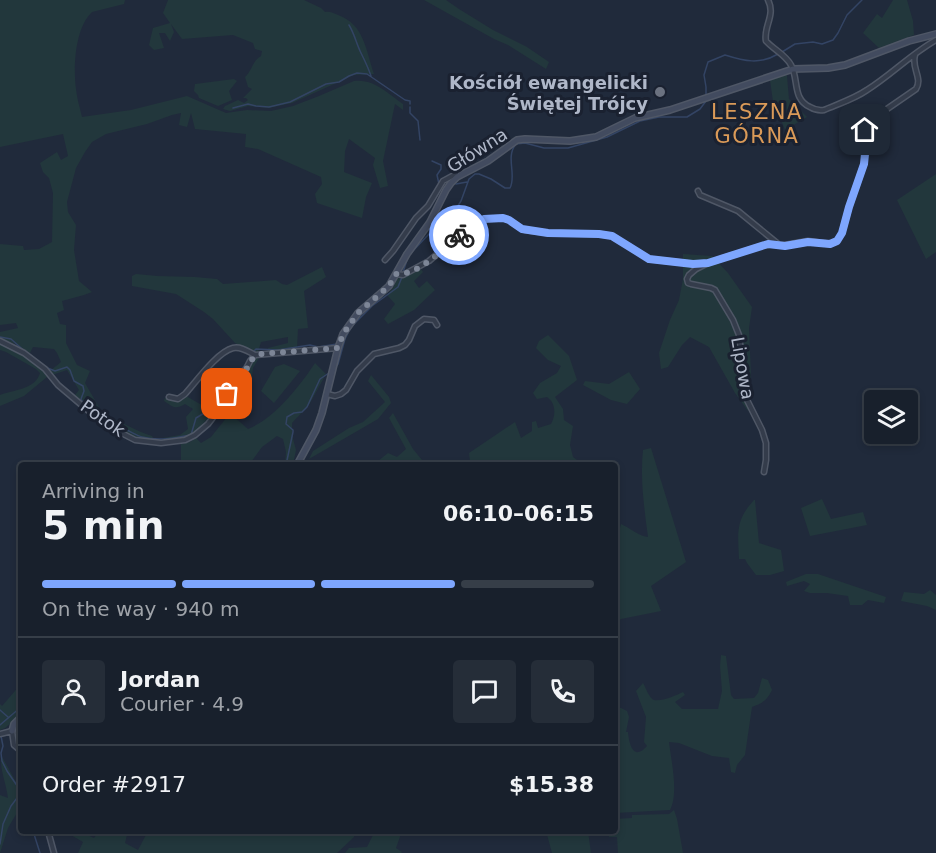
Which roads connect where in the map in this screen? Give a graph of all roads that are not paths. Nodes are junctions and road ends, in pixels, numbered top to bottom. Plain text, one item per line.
1 (768, 0) edge
2 (936, 34) edge
3 (936, 40) edge
4 (915, 55) junction
5 (793, 69) junction
6 (456, 174) dead end
7 (698, 191) dead end
8 (778, 244) junction
9 (384, 260) dead end
10 (708, 263) junction
11 (396, 274) junction
12 (437, 325) dead end
13 (0, 341) edge
14 (338, 348) junction
15 (255, 355) junction
16 (327, 394) junction
17 (169, 397) dead end
18 (299, 462) edge
19 (764, 472) dead end
20 (18, 720) edge
21 (12, 731) junction
22 (0, 734) edge
23 (18, 748) edge
24 (49, 834) edge
25 (54, 853) edge

1 - 5 street
2 - 5 street, Główna
3 - 4 street
4 - 5 street
4 - 8 street, Lipowa
5 - 11 street, Główna
6 - 9 street
7 - 8 street
8 - 10 street, Lipowa
10 - 11 street
10 - 19 street, Lipowa
11 - 14 street, Główna
12 - 16 street
13 - 15 street, Potok
14 - 15 street
14 - 16 street, Główna
15 - 17 street
16 - 18 street, Główna
20 - 21 street
21 - 22 street
21 - 23 street
24 - 25 street

